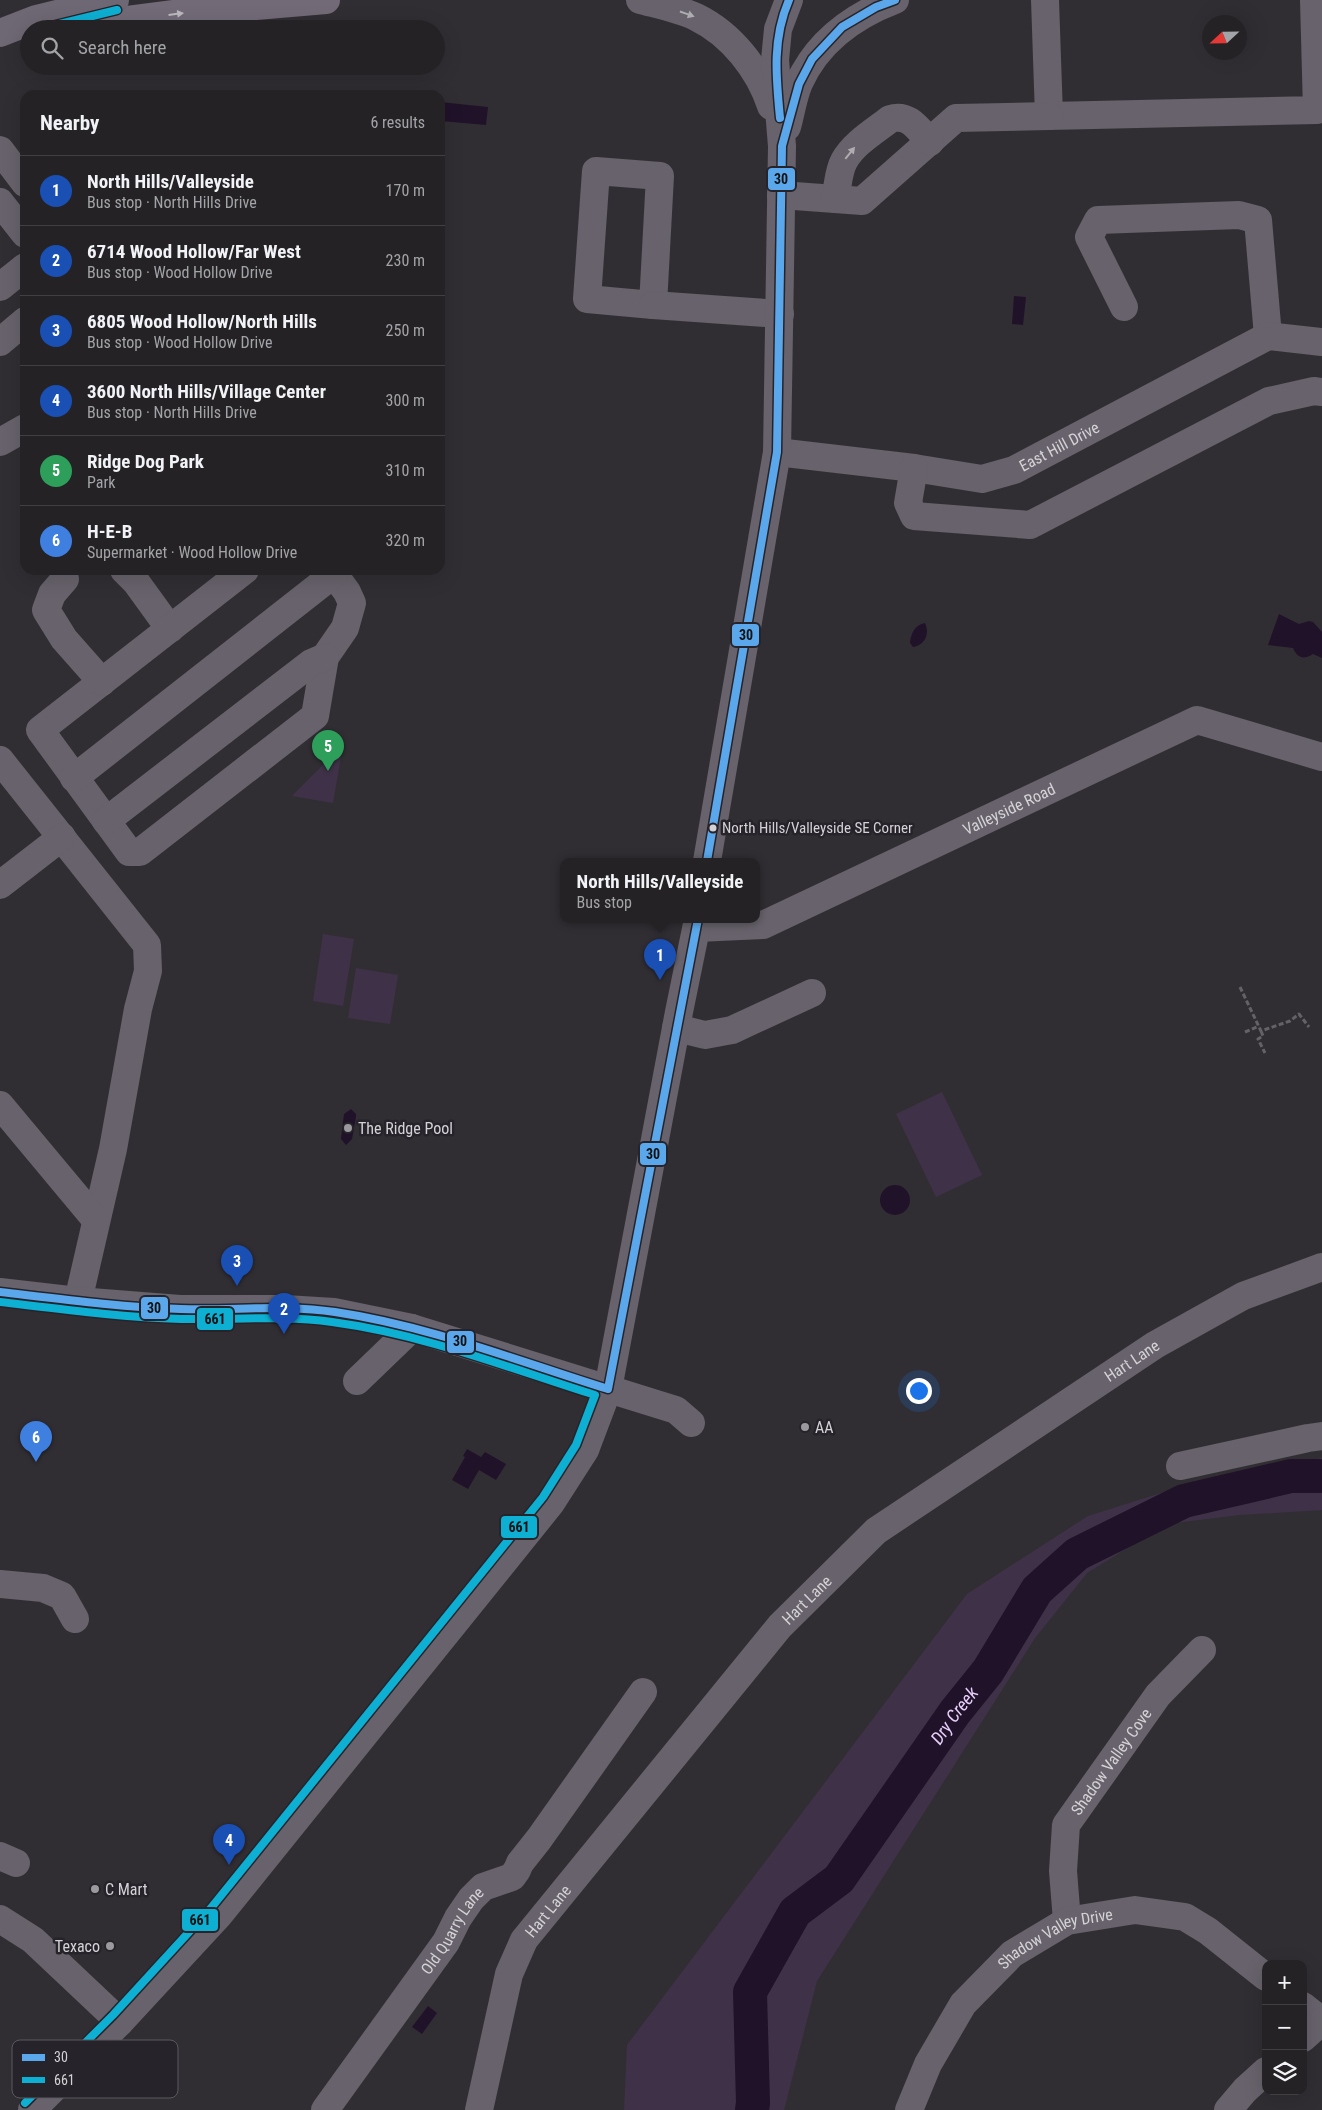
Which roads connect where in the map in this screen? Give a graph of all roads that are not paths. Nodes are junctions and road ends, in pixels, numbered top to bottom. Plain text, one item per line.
1 (115, 0) edge
2 (326, 0) edge
3 (640, 0) edge
4 (789, 0) edge
5 (895, 0) edge
6 (1045, 0) edge
7 (1314, 0) edge
8 (34, 20) edge
9 (127, 20) edge
10 (20, 26) edge
11 (20, 34) edge
12 (0, 35) edge
13 (1319, 111) edge
14 (1049, 116) junction
15 (930, 142) junction
16 (782, 146) junction
17 (0, 150) edge
18 (20, 176) edge
19 (782, 195) junction
20 (836, 199) junction
21 (0, 202) edge
22 (20, 228) edge
23 (20, 271) edge
24 (0, 287) edge
25 (653, 305) junction
26 (1124, 307) dead end
27 (780, 314) junction
28 (20, 325) edge
29 (1268, 336) junction
30 (0, 342) edge
31 (1322, 342) edge
32 (1322, 392) edge
33 (20, 431) edge
34 (0, 442) edge
35 (777, 452) junction
36 (914, 468) junction
37 (129, 575) edge
38 (239, 575) edge
39 (329, 575) edge
40 (335, 575) edge
41 (65, 579) dead end
42 (170, 629) junction
43 (325, 658) junction
44 (102, 682) junction
45 (1322, 757) edge
46 (0, 760) edge
47 (74, 778) junction
48 (106, 821) junction
49 (62, 837) junction
50 (708, 858) edge
51 (0, 886) edge
52 (698, 923) edge
53 (812, 993) dead end
54 (676, 1028) junction
55 (0, 1105) edge
56 (96, 1220) junction
57 (1322, 1267) edge
58 (0, 1292) edge
59 (78, 1301) junction
60 (412, 1328) junction
61 (357, 1381) dead end
62 (608, 1390) junction
63 (691, 1423) dead end
64 (1322, 1436) edge
65 (1180, 1466) dead end
66 (0, 1584) edge
67 (75, 1619) dead end
68 (1202, 1650) dead end
69 (643, 1692) dead end
70 (0, 1919) edge
71 (1067, 1921) junction
72 (1262, 1974) edge
73 (1307, 2009) edge
74 (1322, 2021) edge
75 (120, 2022) junction
76 (1307, 2034) edge
77 (102, 2040) edge
78 (1262, 2075) edge
79 (44, 2098) edge
80 (32, 2110) edge
81 (325, 2110) edge
82 (479, 2110) edge
83 (909, 2110) edge
84 (1228, 2110) edge

1 - 8 highway
9 -> 2 main road
3 -> 16 street
4 - 16 street
5 - 16 street
6 - 14 street
7 - 13 street
10 - 12 highway
11 - 12 main road
13 - 14 street
14 - 15 street
15 - 20 street
20 -> 15 street
16 - 19 street
17 - 18 street
19 - 20 street
19 - 27 street
21 - 22 street
23 - 24 street
25 - 25 street
25 - 27 street
26 - 29 street
27 - 35 street
28 - 30 street
29 - 31 street
29 - 36 street, East Hill Drive
32 - 36 street
33 - 34 street
35 - 36 street, East Hill Drive
35 - 50 street
37 - 42 street
38 - 42 street
39 - 47 street
40 - 43 street
41 - 44 street
42 - 44 street
43 - 48 street
43 - 48 street
44 - 47 street
45 - 52 street, Valleyside Road
46 - 49 street
47 - 48 street
49 - 51 street
49 - 56 street
52 - 54 street
53 - 54 street
54 - 62 street
55 - 56 street
56 - 59 street
57 - 82 street, Hart Lane
58 - 59 street
59 - 60 street
60 - 61 street
60 - 62 street
62 - 63 street
62 - 75 street
64 - 65 street
66 - 67 street
68 - 71 street, Shadow Valley Cove
69 - 81 street, Old Quarry Lane
70 - 75 street
71 - 72 street, Shadow Valley Drive
71 - 83 street, Shadow Valley Drive
73 - 74 street
74 - 76 street
75 - 77 street
78 - 84 street
79 - 80 street

